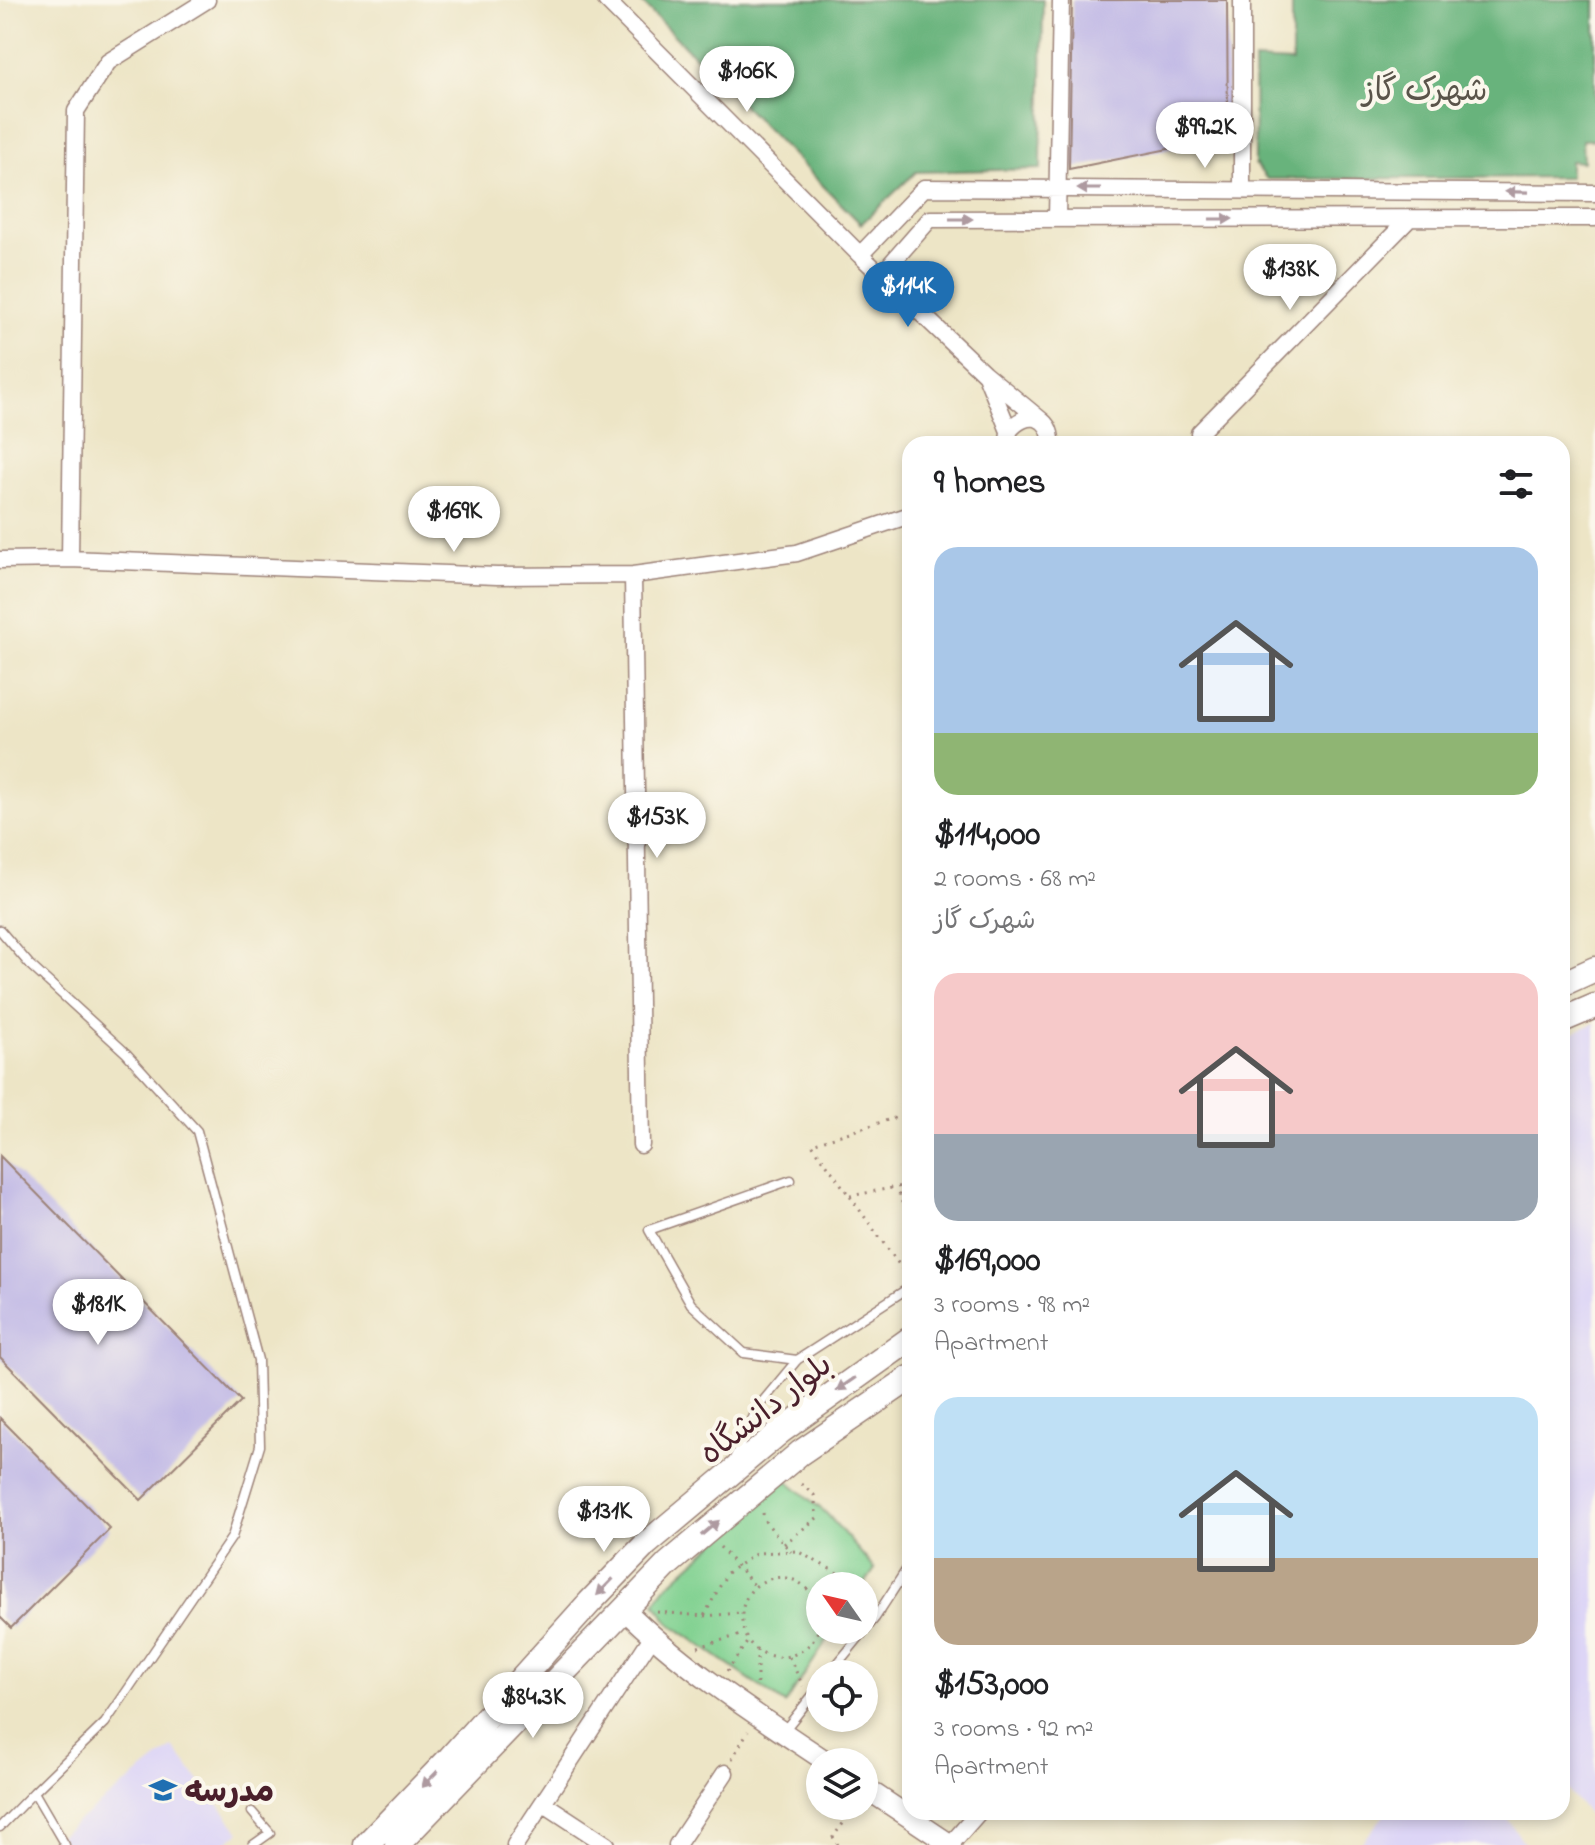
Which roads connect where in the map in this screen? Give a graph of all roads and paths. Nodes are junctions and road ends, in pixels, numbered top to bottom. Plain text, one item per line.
1 (207, 0) edge
2 (606, 0) edge
3 (1061, 0) edge
4 (1242, 0) edge
5 (1058, 189) junction
6 (1242, 190) junction
7 (1595, 193) edge
8 (1595, 218) edge
9 (1057, 219) junction
10 (1409, 219) junction
11 (860, 255) junction
12 (881, 275) junction
13 (984, 373) junction
14 (1048, 431) edge
15 (1199, 433) dead end
16 (1006, 436) edge
17 (1010, 436) edge
18 (902, 518) edge
19 (70, 559) junction
20 (0, 560) edge
21 (633, 575) junction
22 (0, 930) edge
23 (1595, 969) edge
24 (1570, 980) edge
25 (1595, 1006) edge
26 (1570, 1017) edge
27 (902, 1116) edge
28 (641, 1145) dead end
29 (791, 1180) dead end
30 (902, 1186) joint
31 (850, 1196) junction
32 (902, 1202) edge
33 (902, 1269) edge
34 (902, 1292) edge
35 (902, 1345) edge
36 (797, 1360) junction
37 (902, 1384) edge
38 (794, 1458) junction
39 (725, 1478) junction
40 (759, 1487) junction
41 (707, 1531) junction
42 (784, 1544) junction
43 (791, 1552) junction
44 (737, 1566) junction
45 (836, 1572) edge
46 (902, 1576) edge
47 (755, 1586) junction
48 (806, 1586) edge
49 (624, 1609) junction
50 (740, 1613) junction
51 (704, 1616) junction
52 (744, 1634) junction
53 (652, 1637) junction
54 (748, 1641) junction
55 (810, 1644) edge
56 (674, 1654) junction
57 (789, 1657) junction
58 (840, 1660) edge
59 (717, 1686) junction
60 (806, 1693) edge
61 (806, 1703) edge
62 (783, 1732) junction
63 (806, 1748) edge
64 (725, 1773) dead end
65 (34, 1792) junction
66 (878, 1796) edge
67 (543, 1803) junction
68 (252, 1812) dead end
69 (902, 1813) edge
70 (846, 1820) edge
71 (913, 1820) edge
72 (972, 1820) edge
73 (0, 1827) edge
74 (65, 1845) edge
75 (253, 1845) edge
76 (366, 1845) edge
77 (397, 1845) edge
78 (515, 1845) edge
79 (607, 1845) edge
80 (677, 1845) edge
81 (838, 1845) edge
82 (950, 1845) edge

1 - 19 street
2 - 11 street
3 - 5 street
4 - 6 street
6 -> 5 street
5 - 9 street
5 - 11 street
7 -> 6 street
8 - 10 street
9 -> 10 street
12 -> 9 street
10 - 15 street
11 - 12 street
12 - 13 street
13 - 14 street
13 - 16 street
14 - 17 street
18 - 21 street
19 - 20 street
19 - 21 street
21 - 28 street
22 - 65 lane
23 - 24 main road
25 - 26 main road
27 - 31 path
29 - 36 lane
30 - 31 path
30 - 32 path
31 - 33 path
34 - 36 lane
35 -> 39 main road, بلوار دانشگاه
36 - 39 lane
37 - 38 main road, بلوار دانشگاه
38 - 40 main road, بلوار دانشگاه
38 - 42 path
39 -> 76 main road, بلوار دانشگاه
41 -> 40 main road, بلوار دانشگاه
40 - 42 path
41 - 44 path
41 - 49 main road, بلوار دانشگاه
42 - 43 path
43 - 44 path
43 - 45 path
44 - 47 path
44 - 51 path
46 - 58 lane
47 - 48 path
47 - 50 path
49 - 51 path
49 - 53 street
49 - 77 main road, بلوار دانشگاه
50 - 51 path
50 - 52 path
52 - 54 path
52 - 56 path
53 - 56 street
53 - 67 street
54 - 57 path
54 - 59 path
55 - 57 path
56 - 59 street
57 - 60 path
59 - 62 street
61 - 62 lane
62 - 63 street
64 - 80 street
65 - 73 lane
65 - 74 lane
66 - 69 street
67 - 78 street
67 - 79 street
68 - 75 lane
70 - 81 path
71 - 82 street
72 - 82 street

